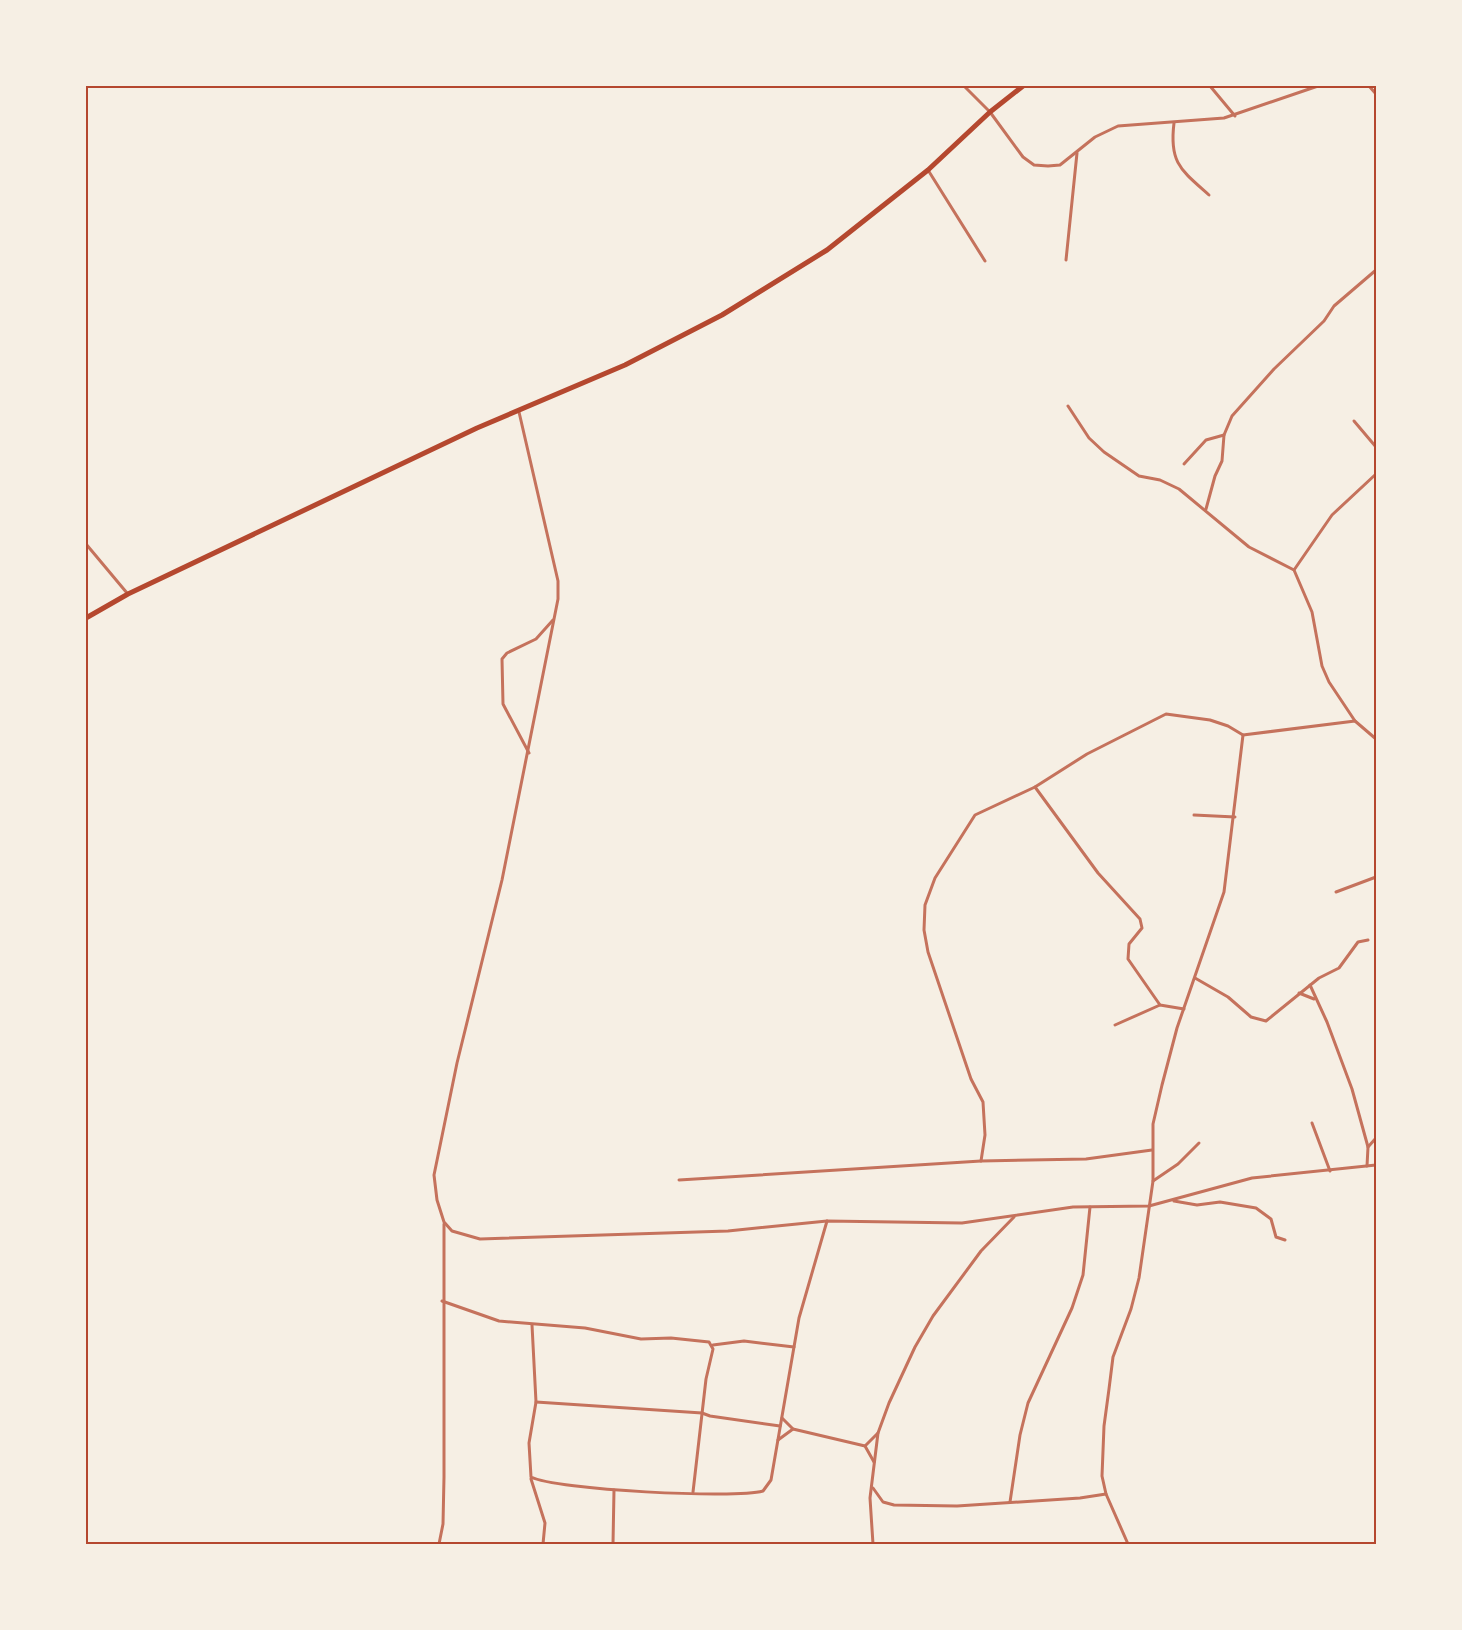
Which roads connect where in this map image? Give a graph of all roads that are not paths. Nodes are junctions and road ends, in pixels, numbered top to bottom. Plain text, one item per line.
1 (964, 86) edge
2 (1023, 86) edge
3 (1210, 86) edge
4 (1318, 86) edge
5 (1369, 86) edge
6 (1377, 94) edge
7 (990, 112) junction
8 (1235, 116) junction
9 (1174, 123) junction
10 (1077, 153) junction
11 (928, 170) junction
12 (1209, 195) dead end
13 (1066, 260) dead end
14 (985, 261) dead end
15 (1377, 270) edge
16 (1068, 406) dead end
17 (519, 412) junction
18 (1354, 421) dead end
19 (1224, 435) junction
20 (1377, 447) edge
21 (1184, 464) dead end
22 (1377, 474) edge
23 (1206, 510) junction
24 (86, 544) edge
25 (1293, 570) junction
26 (128, 594) junction
27 (86, 618) edge
28 (554, 619) junction
29 (1355, 721) junction
30 (1243, 735) junction
31 (1377, 739) edge
32 (529, 753) junction
33 (1035, 787) junction
34 (1194, 815) dead end
35 (1235, 817) junction
36 (1377, 877) edge
37 (1336, 892) dead end
38 (1368, 940) dead end
39 (1195, 978) junction
40 (1309, 985) junction
41 (1299, 993) junction
42 (1316, 999) junction
43 (1160, 1005) junction
44 (1184, 1009) junction
45 (1115, 1024) dead end
46 (1312, 1123) dead end
47 (1377, 1138) edge
48 (1199, 1143) dead end
49 (1368, 1147) junction
50 (1152, 1150) junction
51 (981, 1161) junction
52 (1377, 1165) edge
53 (1367, 1166) junction
54 (1330, 1171) junction
55 (1377, 1176) edge
56 (679, 1180) dead end
57 (1153, 1181) junction
58 (1377, 1191) edge
59 (1172, 1201) junction
60 (1149, 1206) junction
61 (1090, 1207) junction
62 (1016, 1216) junction
63 (827, 1221) junction
64 (444, 1222) junction
65 (1285, 1239) dead end
66 (442, 1301) junction
67 (532, 1325) junction
68 (713, 1345) junction
69 (794, 1347) junction
70 (536, 1402) junction
71 (702, 1413) junction
72 (781, 1417) junction
73 (780, 1426) junction
74 (793, 1429) junction
75 (878, 1433) junction
76 (777, 1441) junction
77 (865, 1446) junction
78 (875, 1464) junction
79 (531, 1477) junction
80 (872, 1487) junction
81 (614, 1490) junction
82 (693, 1492) junction
83 (1106, 1494) junction
84 (1010, 1502) junction
85 (439, 1545) edge
86 (543, 1545) edge
87 (613, 1545) edge
88 (873, 1545) edge
89 (1128, 1545) edge

1 - 7 street
2 - 7 highway
3 - 8 street
4 - 8 street
5 - 6 street
7 - 10 street
7 - 11 highway
8 - 9 street
9 - 10 street
9 - 12 street
10 - 13 street
11 - 14 street
11 - 17 highway
15 - 19 street
16 - 23 street
17 - 26 highway
17 - 28 street
18 - 20 street
19 - 21 street
19 - 23 street
22 - 25 street
23 - 25 street
24 - 26 street
25 - 29 street
26 - 27 highway
28 - 32 street
28 - 32 street
29 - 30 street
29 - 31 street
30 - 33 street
30 - 35 street
32 - 64 street
33 - 43 street
33 - 51 street
34 - 35 street
35 - 39 street
36 - 37 street
38 - 40 street
39 - 41 street
39 - 44 street
40 - 41 street
40 - 42 street
41 - 42 street
42 - 49 street
43 - 44 street
43 - 45 street
44 - 50 street
46 - 54 street
47 - 49 street
48 - 57 street
49 - 53 street
50 - 51 street
50 - 57 street
51 - 56 street
52 - 53 street
53 - 54 street
54 - 59 street
55 - 58 street
57 - 60 street
59 - 60 street
59 - 65 street
60 - 61 street
60 - 83 street
61 - 62 street
61 - 84 street
62 - 63 street
62 - 75 street
63 - 64 street
63 - 69 street
64 - 66 street
66 - 67 street
66 - 85 street
67 - 68 street
67 - 70 street
68 - 69 street
68 - 71 street
69 - 72 street
70 - 71 street
70 - 79 street
71 - 73 street
71 - 82 street
72 - 73 street
72 - 74 street
73 - 76 street
74 - 76 street
74 - 77 street
75 - 77 street
75 - 78 street
76 - 82 street
77 - 78 street
78 - 80 street
79 - 81 street
79 - 86 street
80 - 84 street
80 - 88 street
81 - 82 street
81 - 87 street
83 - 84 street
83 - 89 street

